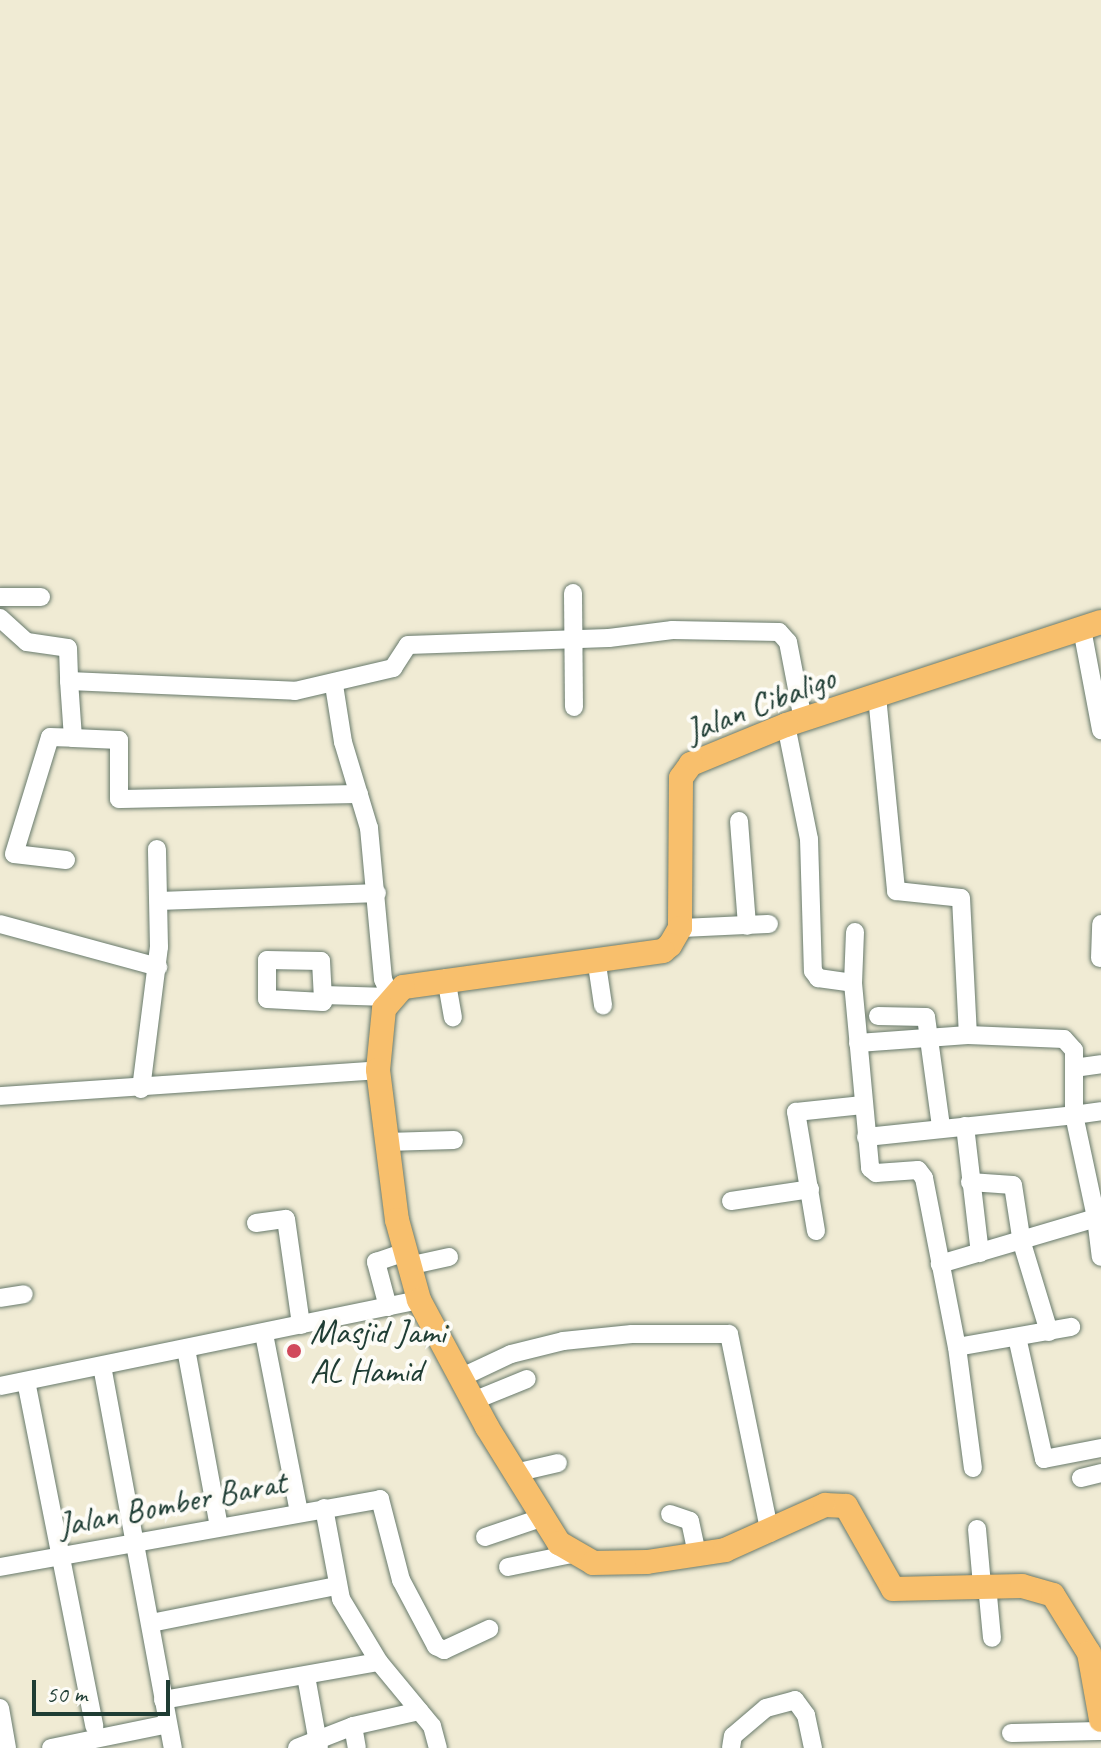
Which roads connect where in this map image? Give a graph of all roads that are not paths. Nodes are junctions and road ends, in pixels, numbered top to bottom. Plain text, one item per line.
1 (573, 593) dead end
2 (0, 597) edge
3 (41, 597) dead end
4 (0, 618) edge
5 (1091, 626) edge
6 (573, 639) junction
7 (69, 681) junction
8 (334, 685) junction
9 (877, 696) junction
10 (574, 707) dead end
11 (794, 722) junction
12 (1101, 730) edge
13 (73, 738) junction
14 (359, 794) junction
15 (739, 821) dead end
16 (157, 849) dead end
17 (66, 860) dead end
18 (377, 893) junction
19 (161, 901) junction
20 (0, 924) edge
21 (769, 924) dead end
22 (1101, 924) edge
23 (747, 926) junction
24 (680, 928) junction
25 (855, 932) dead end
26 (596, 958) junction
27 (1100, 958) edge
28 (158, 967) junction
29 (446, 978) junction
30 (853, 983) junction
31 (323, 995) dead end
32 (390, 997) junction
33 (603, 1005) dead end
34 (878, 1016) dead end
35 (453, 1017) dead end
36 (968, 1035) junction
37 (928, 1039) junction
38 (858, 1043) junction
39 (1101, 1064) edge
40 (1074, 1068) junction
41 (378, 1070) junction
42 (141, 1089) junction
43 (0, 1096) edge
44 (863, 1105) junction
45 (1101, 1111) edge
46 (1074, 1115) junction
47 (965, 1126) junction
48 (941, 1127) junction
49 (866, 1137) junction
50 (454, 1140) dead end
51 (386, 1142) junction
52 (970, 1182) junction
53 (810, 1189) junction
54 (731, 1201) dead end
55 (1096, 1218) junction
56 (256, 1223) dead end
57 (816, 1231) dead end
58 (1022, 1243) junction
59 (980, 1253) junction
60 (449, 1257) dead end
61 (1101, 1257) edge
62 (406, 1259) junction
63 (940, 1264) junction
64 (24, 1294) dead end
65 (0, 1298) edge
66 (419, 1300) junction
67 (388, 1307) junction
68 (301, 1325) junction
69 (1071, 1327) dead end
70 (1049, 1332) junction
71 (264, 1334) junction
72 (1017, 1337) junction
73 (957, 1347) junction
74 (186, 1349) junction
75 (102, 1366) junction
76 (460, 1378) junction
77 (527, 1379) dead end
78 (26, 1381) junction
79 (0, 1386) edge
80 (473, 1401) junction
81 (1101, 1448) edge
82 (558, 1463) dead end
83 (973, 1468) dead end
84 (515, 1473) junction
85 (1101, 1473) edge
86 (1081, 1478) dead end
87 (324, 1508) junction
88 (299, 1512) junction
89 (670, 1514) dead end
90 (541, 1518) junction
91 (219, 1527) junction
92 (977, 1529) dead end
93 (770, 1533) junction
94 (485, 1537) dead end
95 (136, 1543) junction
96 (572, 1554) junction
97 (697, 1555) junction
98 (58, 1558) junction
99 (0, 1567) edge
100 (508, 1567) dead end
101 (337, 1586) junction
102 (987, 1593) junction
103 (151, 1623) junction
104 (489, 1629) dead end
105 (992, 1638) dead end
106 (379, 1662) junction
107 (306, 1676) junction
108 (1098, 1686) edge
109 (163, 1700) junction
110 (0, 1711) edge
111 (419, 1711) junction
112 (1101, 1720) edge
113 (168, 1724) junction
114 (94, 1726) dead end
115 (353, 1726) junction
116 (1101, 1731) edge
117 (1011, 1733) dead end
118 (319, 1744) edge
119 (7, 1748) edge
120 (51, 1748) edge
121 (173, 1748) edge
122 (297, 1748) edge
123 (357, 1748) edge
124 (438, 1748) edge
125 (731, 1748) edge
126 (813, 1748) edge

1 - 6 street
2 - 3 street
4 - 7 street
5 - 9 main road, Jalan Cibaligo
5 - 12 street
6 - 8 street
6 - 10 street
6 - 11 street
7 - 8 street
7 - 13 street
8 - 14 street
9 - 11 main road, Jalan Cibaligo
9 - 36 street
11 - 24 main road, Jalan Cibaligo
11 - 30 street
13 - 14 street
13 - 17 street
14 - 18 street
15 - 23 street
16 - 19 street
18 - 19 street
18 - 32 street
19 - 28 street
20 - 28 street
21 - 23 street
22 - 27 street
23 - 24 street
24 - 26 main road
25 - 30 street
26 - 29 main road
26 - 33 street
28 - 42 street
29 - 32 main road
29 - 35 street
30 - 38 street
31 - 32 street
32 - 41 main road
34 - 37 street
36 - 37 street
36 - 40 street
37 - 38 street
37 - 48 street
38 - 44 street
39 - 40 street
40 - 46 street
41 - 42 street
41 - 51 main road
42 - 43 street
44 - 49 street
44 - 53 street
45 - 46 street
46 - 47 street
46 - 55 street
47 - 48 street
47 - 52 street
48 - 49 street
49 - 63 street
50 - 51 street
51 - 62 main road
52 - 58 street
52 - 59 street
53 - 54 street
53 - 57 street
55 - 58 street
55 - 61 street
56 - 68 street
58 - 59 street
58 - 70 street
59 - 63 street
60 - 62 street
62 - 66 main road
62 - 67 street
63 - 73 street
64 - 65 street
66 - 67 street
66 - 76 main road
67 - 68 street
68 - 71 street
69 - 70 street
70 - 72 street
71 - 74 street
71 - 88 street
72 - 73 street
72 - 81 street
73 - 83 street
74 - 75 street
74 - 91 street
75 - 78 street
75 - 95 street
76 - 80 main road
76 - 93 street
77 - 80 street
78 - 79 street
78 - 98 street
80 - 84 main road
82 - 84 street
84 - 90 main road
85 - 86 street
87 - 88 street, Jalan Bomber Barat
87 - 101 street, Jalan Bomber Barat
87 - 104 street
88 - 91 street, Jalan Bomber Barat
89 - 97 street
90 - 94 street
90 - 96 main road
91 - 95 street, Jalan Bomber Barat
92 - 102 street
93 - 97 main road
93 - 102 main road
95 - 98 street, Jalan Bomber Barat
95 - 103 street
96 - 97 main road
96 - 100 street
98 - 99 street, Jalan Bomber Barat
98 - 114 street
101 - 103 street
101 - 106 street, Jalan Bomber Barat
102 - 105 street
102 - 108 main road
103 - 109 street
106 - 107 street
106 - 111 street, Jalan Bomber Barat
107 - 109 street
107 - 118 street
108 - 112 main road
109 - 113 street
110 - 119 street
111 - 115 street
111 - 124 street, Jalan Bomber Barat
113 - 120 street
113 - 121 street
115 - 118 street
115 - 123 street
116 - 117 street
118 - 122 street
125 - 126 street

